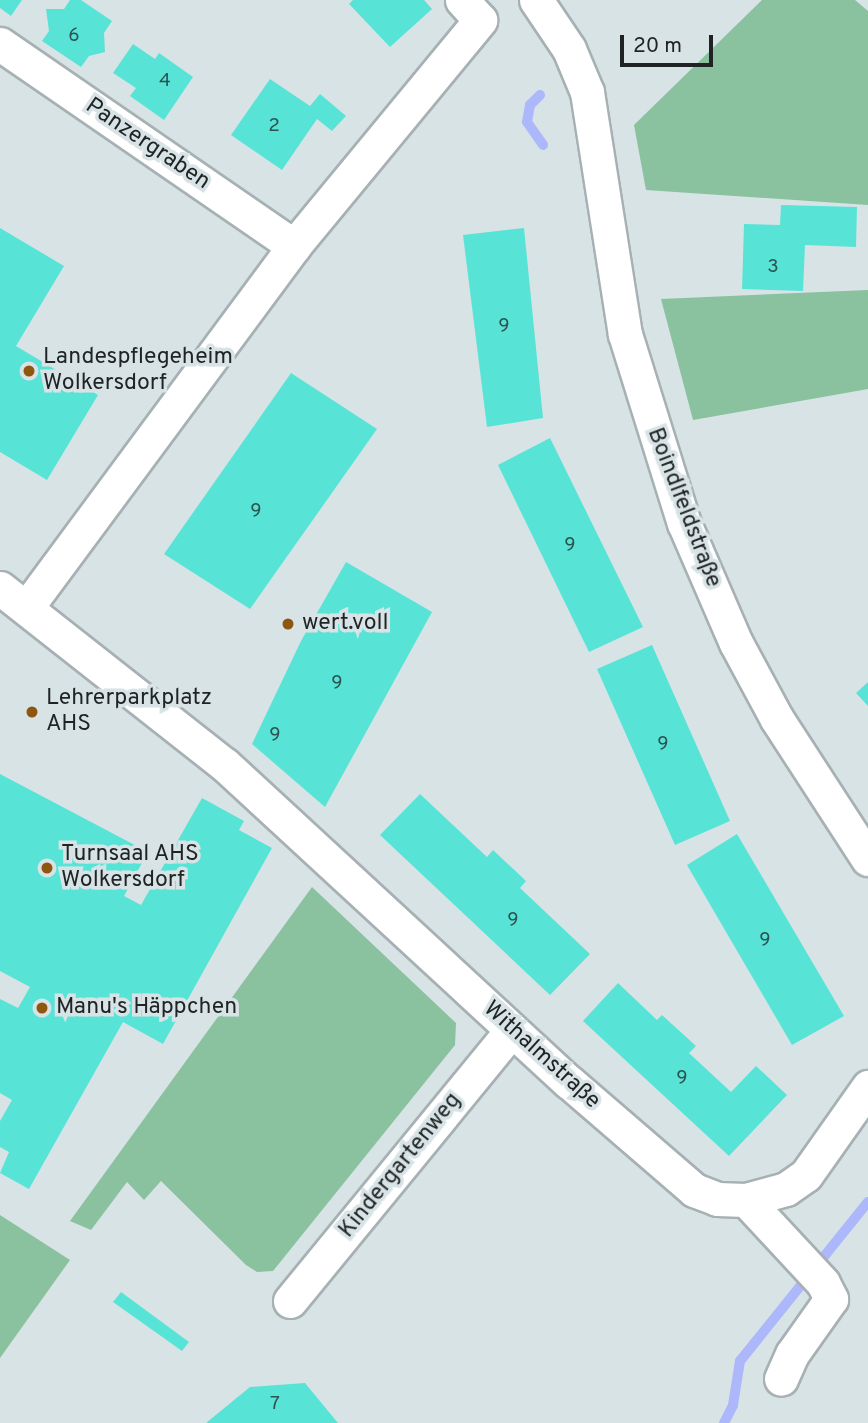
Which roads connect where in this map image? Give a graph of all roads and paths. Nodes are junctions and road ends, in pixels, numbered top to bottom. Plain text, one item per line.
1 (536, 0) edge
2 (471, 10) edge
3 (0, 44) edge
4 (294, 246) junction
5 (9, 600) edge
6 (868, 859) edge
7 (512, 1030) junction
8 (868, 1087) edge
9 (746, 1200) junction
10 (290, 1301) dead end
11 (781, 1379) dead end

1 - 6 street, Boindlfeldstraße
2 - 4 street
3 - 4 street, Panzergraben
4 - 5 street
5 - 7 street, Withalmstraße
7 - 9 street, Withalmstraße
7 - 10 street, Kindergartenweg
8 - 9 street, Withalmstraße
9 - 11 street

